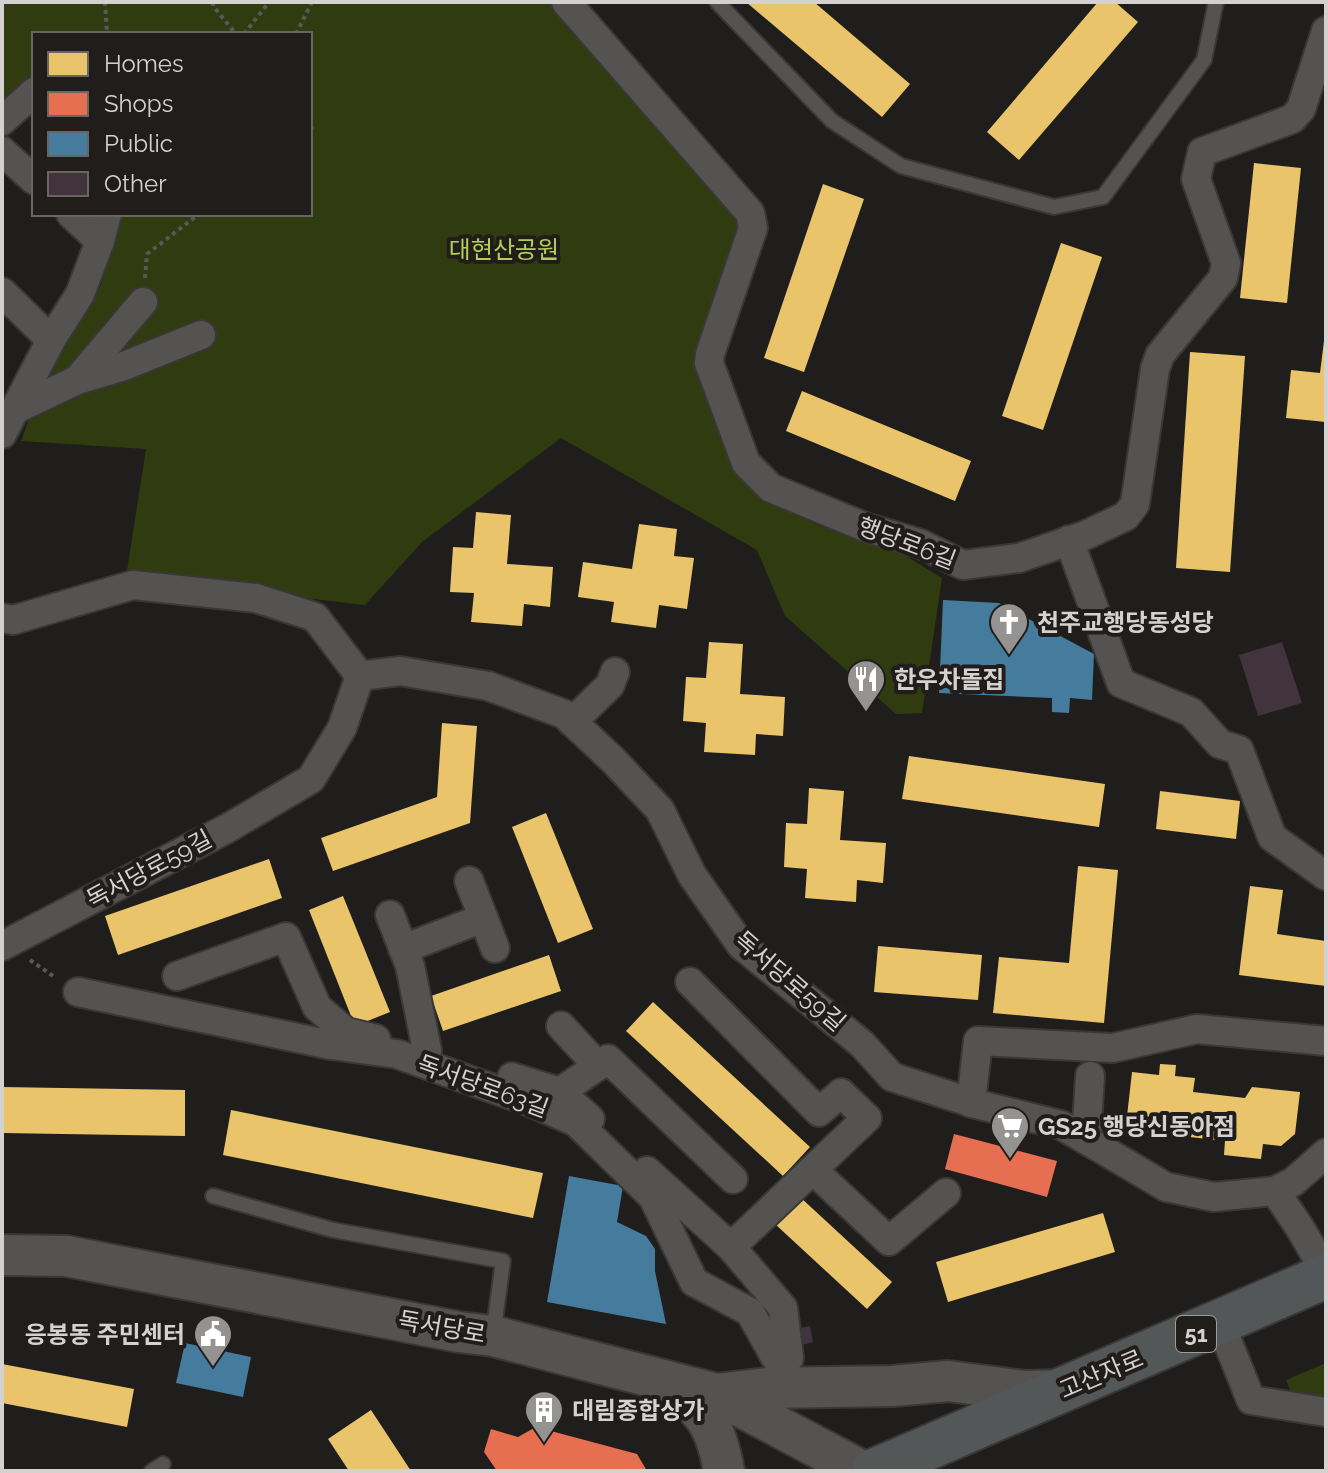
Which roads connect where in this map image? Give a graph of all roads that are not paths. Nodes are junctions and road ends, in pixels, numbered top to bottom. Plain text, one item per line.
1 (566, 2) edge
2 (717, 2) edge
3 (1216, 2) edge
4 (1326, 31) edge
5 (32, 94) edge
6 (2, 121) edge
7 (2, 151) edge
8 (32, 178) edge
9 (76, 216) edge
10 (103, 228) edge
11 (2, 292) edge
12 (143, 302) dead end
13 (201, 335) dead end
14 (51, 340) junction
15 (77, 380) junction
16 (16, 409) junction
17 (2, 434) edge
18 (1069, 540) junction
19 (2, 618) edge
20 (615, 672) dead end
21 (360, 676) junction
22 (572, 722) junction
23 (1326, 876) edge
24 (469, 881) dead end
25 (390, 915) dead end
26 (483, 918) junction
27 (4, 945) edge
28 (495, 948) dead end
29 (403, 949) junction
30 (177, 976) dead end
31 (690, 982) dead end
32 (78, 992) road end
33 (561, 1026) dead end
34 (1326, 1041) edge
35 (427, 1050) junction
36 (598, 1066) junction
37 (1090, 1076) dead end
38 (560, 1092) junction
39 (971, 1103) junction
40 (1086, 1140) junction
41 (1326, 1153) edge
42 (814, 1171) junction
43 (733, 1179) dead end
44 (1275, 1191) junction
45 (946, 1193) dead end
46 (213, 1196) dead end
47 (731, 1247) junction
48 (2, 1255) edge
49 (1326, 1275) edge
50 (1220, 1323) junction
51 (493, 1336) junction
52 (666, 1379) junction
53 (1065, 1390) junction
54 (717, 1394) junction
55 (1326, 1412) edge
56 (724, 1471) edge
57 (862, 1471) edge
58 (874, 1471) edge

1 - 18 street, 행당로6길
2 - 3 lane
4 - 18 street, 행당로6길
5 - 6 street
7 - 8 street
9 - 10 street
10 - 14 street
11 - 14 street
12 - 15 street
13 - 15 street
14 - 16 street
15 - 16 street
16 - 17 street
18 - 23 street
19 - 21 street
20 - 22 street
21 - 22 street, 독서당로59길
21 - 27 street, 독서당로59길
22 - 39 street, 독서당로59길
24 - 26 street
25 - 29 street
26 - 28 street
26 - 29 street
29 - 35 street
30 - 35 street
31 - 42 street
32 - 47 street, 독서당로63길
33 - 36 street
34 - 39 street
35 - 38 street
36 - 38 street
36 - 43 street
37 - 40 street
38 - 47 street
39 - 40 street, 독서당로59길
40 - 44 street, 독서당로59길
41 - 44 street
42 - 45 street
42 - 47 street
44 - 49 street
46 - 51 lane
48 - 51 main road, 독서당로
49 - 50 main road, 고산자로 / 51
50 - 53 main road, 고산자로 / 51
50 - 55 street
51 - 52 main road, 독서당로
52 - 54 main road, 독서당로
52 - 56 main road
53 - 54 main road
53 - 58 main road, 고산자로 / 51
54 - 57 main road, 독서당로

